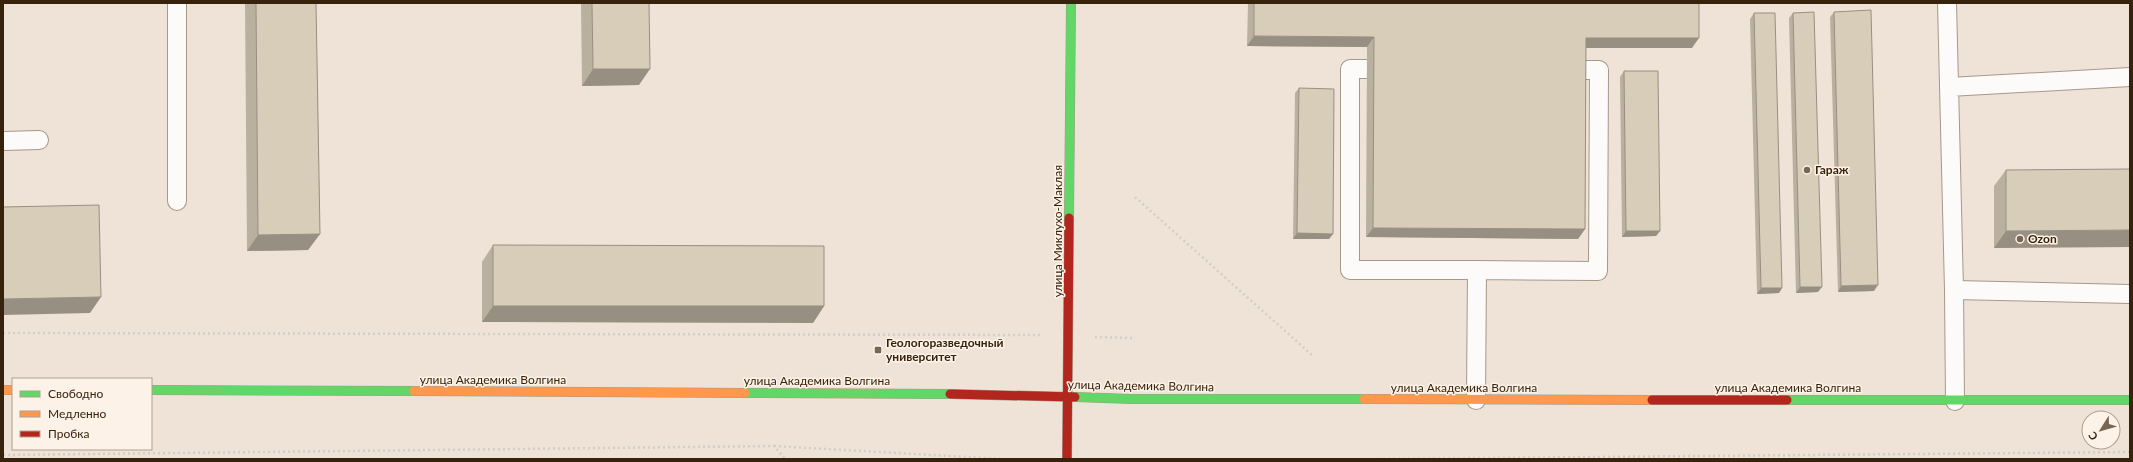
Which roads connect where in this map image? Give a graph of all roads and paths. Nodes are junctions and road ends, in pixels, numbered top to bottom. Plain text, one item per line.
1 (177, 3) edge
2 (1071, 3) edge
3 (1947, 3) edge
4 (1366, 69) dead end
5 (1579, 70) edge
6 (2130, 77) edge
7 (1949, 87) junction
8 (39, 140) dead end
9 (3, 141) edge
10 (1135, 197) dead end
11 (177, 201) dead end
12 (1476, 270) junction
13 (1954, 290) junction
14 (2130, 294) edge
15 (3, 333) edge
16 (987, 333) dead end
17 (1312, 355) dead end
18 (152, 390) edge
19 (1069, 397) junction
20 (1476, 400) junction
21 (1955, 400) junction
22 (2130, 400) edge
23 (774, 446) junction
24 (2130, 452) edge
25 (3, 456) edge
26 (785, 459) edge
27 (1002, 459) edge
28 (1068, 459) edge
29 (1373, 459) edge

1 - 11 lane
2 - 19 street, улица Миклухо-Маклая
3 - 7 lane
4 - 12 lane
5 - 12 lane
6 - 7 lane
7 - 13 lane
8 - 9 lane
10 - 17 path
12 - 20 lane
13 - 14 lane
13 - 21 lane
15 - 16 path
18 - 19 street, улица Академика Волгина
19 - 20 street, улица Академика Волгина
19 - 28 street, улица Миклухо-Маклая
20 - 21 street, улица Академика Волгина
21 - 22 street, улица Академика Волгина
23 - 25 path
23 - 26 path
23 - 27 path
24 - 29 path

